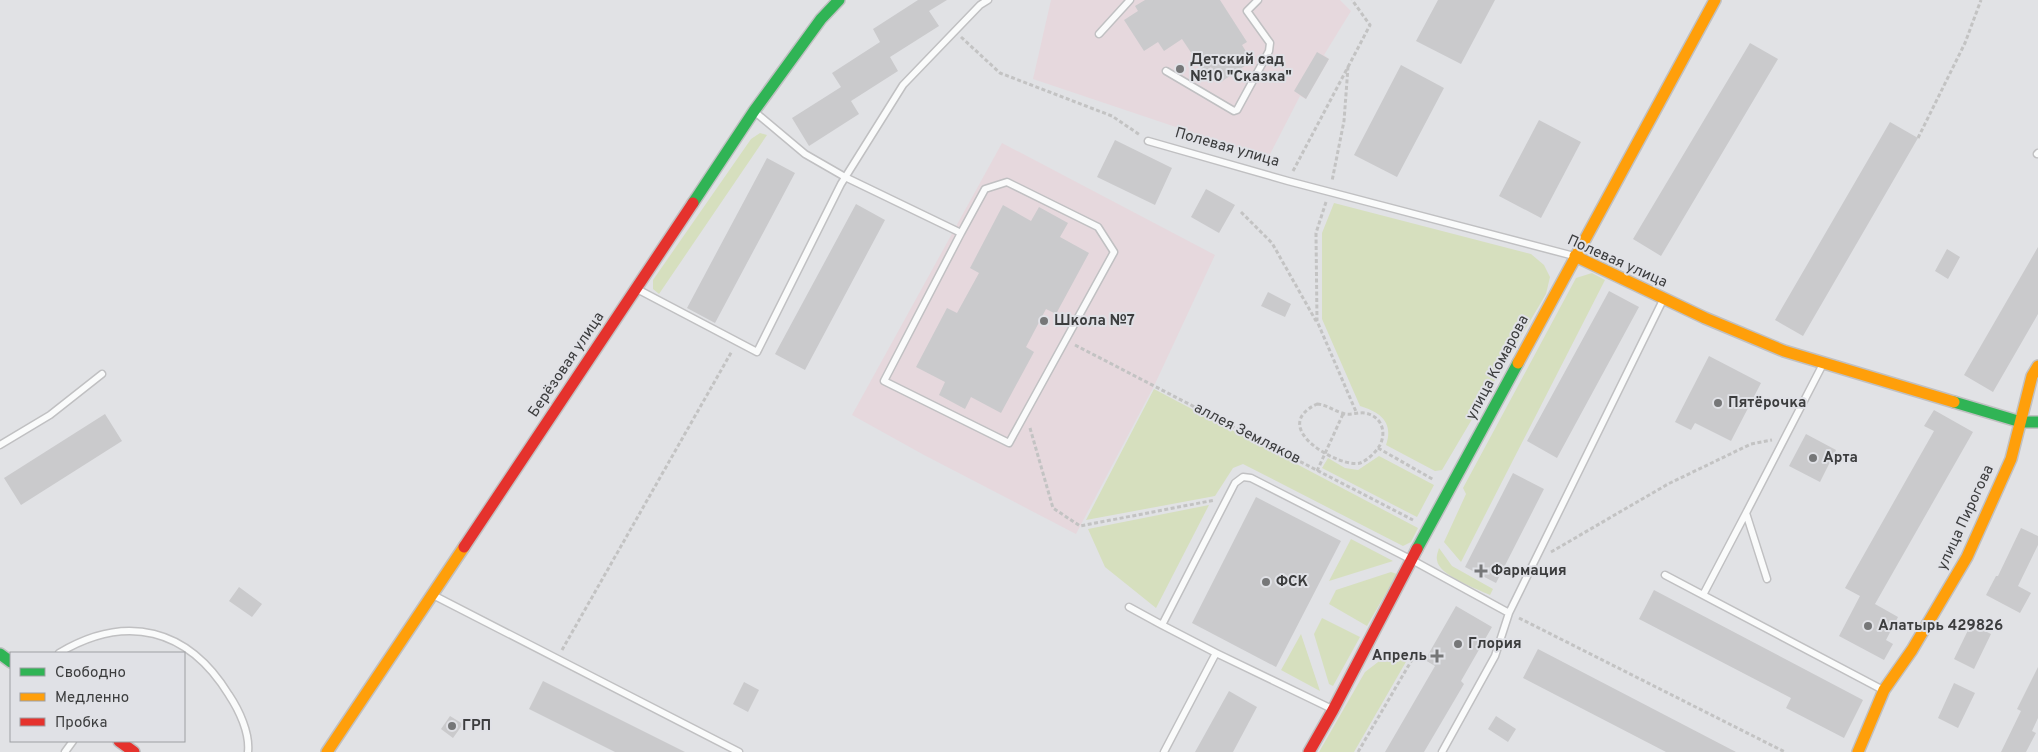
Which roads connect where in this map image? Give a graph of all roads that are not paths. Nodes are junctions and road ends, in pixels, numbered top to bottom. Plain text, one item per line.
1 (839, 0) edge
2 (988, 0) edge
3 (1130, 0) edge
4 (1258, 0) edge
5 (1715, 0) edge
6 (1099, 34) dead end
7 (1166, 71) dead end
8 (754, 111) junction
9 (1148, 141) road end
10 (845, 177) junction
11 (961, 233) junction
12 (1575, 256) junction
13 (636, 289) junction
14 (1664, 299) junction
15 (1824, 363) junction
16 (2038, 366) edge
17 (102, 374) dead end
18 (2021, 422) junction
19 (2038, 422) edge
20 (0, 445) edge
21 (1746, 513) junction
22 (1412, 560) junction
23 (1665, 575) dead end
24 (1767, 579) dead end
25 (432, 595) junction
26 (1703, 595) junction
27 (1130, 607) dead end
28 (1509, 613) junction
29 (1162, 625) junction
30 (61, 652) edge
31 (1216, 652) junction
32 (1884, 690) junction
33 (1333, 710) junction
34 (120, 742) edge
35 (134, 752) edge
36 (248, 752) edge
37 (327, 752) edge
38 (739, 752) edge
39 (1164, 752) edge
40 (1309, 752) edge
41 (1442, 752) edge
42 (1858, 752) edge

1 - 8 street, Берёзовая улица
2 - 10 lane
3 - 6 lane
4 - 7 lane
5 - 12 street, улица Комарова
8 - 10 lane
8 - 13 street, Берёзовая улица
9 - 12 lane, Полевая улица
10 - 11 lane
10 - 13 lane
11 - 11 lane
12 - 14 street, Полевая улица
12 - 22 street, улица Комарова
13 - 25 street, Берёзовая улица
14 - 15 street, Полевая улица
14 - 28 lane
15 - 18 street, Полевая улица
15 - 21 lane
16 - 18 street, улица Пирогова
17 - 20 lane
18 - 19 street, Полевая улица
18 - 32 street, улица Пирогова
21 - 24 lane
21 - 26 lane
22 - 28 lane
22 - 29 lane
22 - 33 street, улица Комарова
23 - 26 lane
25 - 37 street, Берёзовая улица
25 - 38 lane
26 - 32 lane
27 - 29 lane
28 - 41 lane
29 - 31 lane
30 - 36 lane
31 - 33 lane
31 - 39 lane
32 - 42 street, улица Пирогова
33 - 40 street, улица Комарова
34 - 35 street

